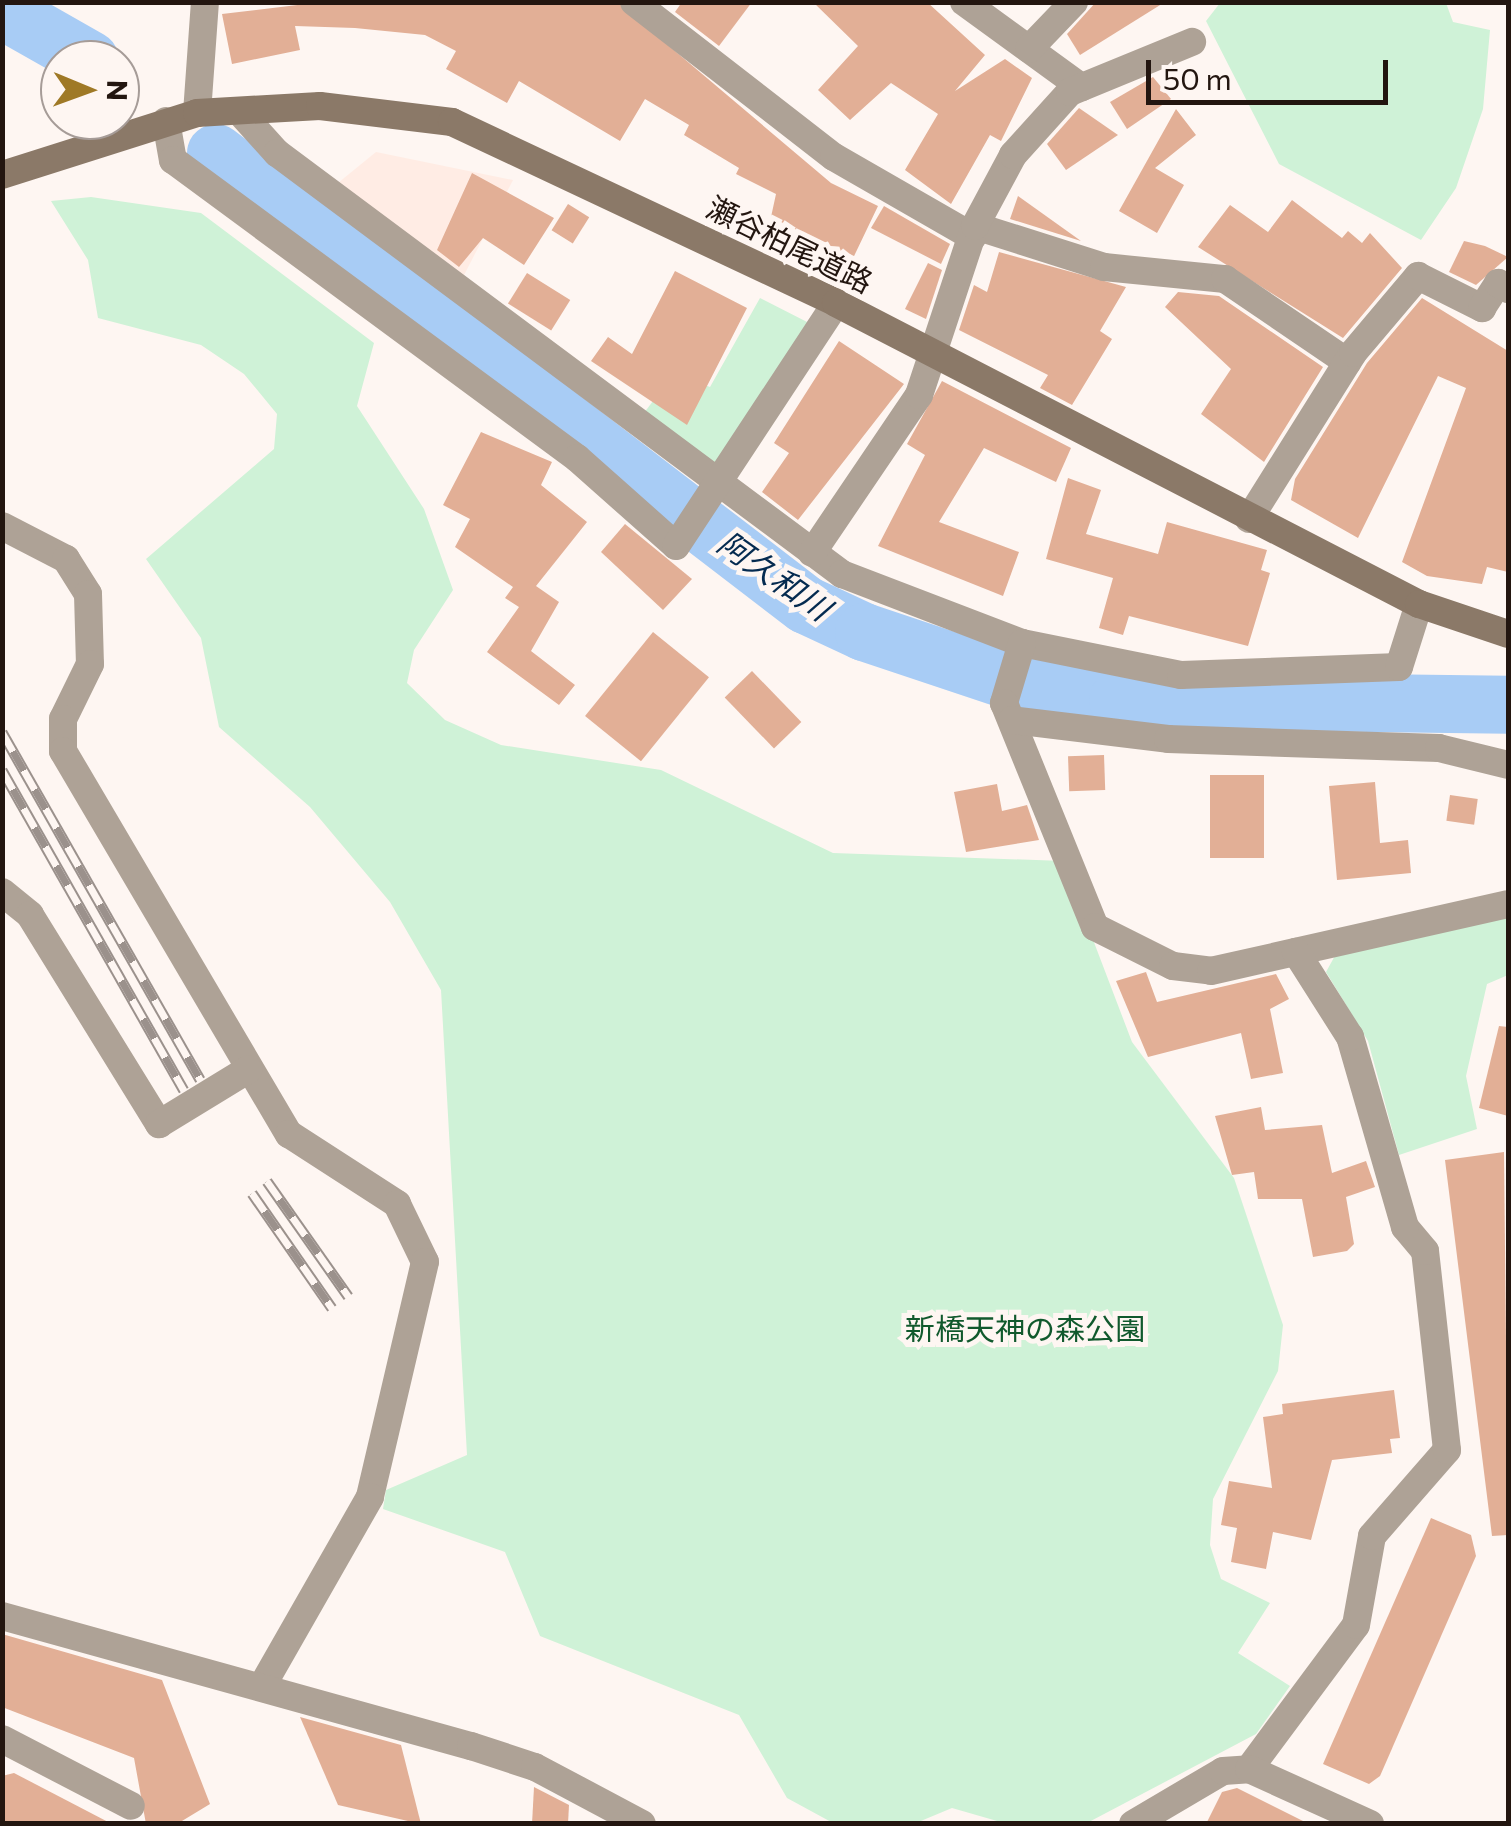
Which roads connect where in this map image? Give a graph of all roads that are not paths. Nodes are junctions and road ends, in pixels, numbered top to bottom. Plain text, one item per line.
1 (206, 2) edge
2 (634, 2) edge
3 (964, 2) edge
4 (1074, 2) edge
5 (1192, 42) dead end
6 (1029, 49) junction
7 (1081, 87) junction
8 (239, 111) junction
9 (197, 114) junction
10 (166, 121) junction
11 (2, 175) edge
12 (974, 232) junction
13 (1508, 289) edge
14 (836, 302) junction
15 (937, 354) junction
16 (1347, 362) junction
17 (716, 494) junction
18 (1249, 518) junction
19 (2, 526) edge
20 (812, 553) junction
21 (1419, 604) junction
22 (1508, 634) edge
23 (1020, 648) junction
24 (1008, 712) junction
25 (1508, 765) edge
26 (2, 892) edge
27 (1508, 904) edge
28 (1296, 952) junction
29 (249, 1069) junction
30 (2, 1616) edge
31 (262, 1686) junction
32 (2, 1739) edge
33 (1248, 1769) junction
34 (132, 1806) dead end
35 (642, 1824) edge
36 (1134, 1824) edge
37 (1370, 1824) edge

1 - 9 street
2 - 12 street
3 - 6 street
4 - 6 street
5 - 7 street
6 - 7 street
7 - 12 street
8 - 9 main road, 瀬谷柏尾道路
8 - 14 main road, 瀬谷柏尾道路
8 - 17 street
9 - 10 main road, 瀬谷柏尾道路
10 - 11 main road, 瀬谷柏尾道路
10 - 17 street
12 - 15 street
12 - 16 street
13 - 16 street
14 - 15 main road, 瀬谷柏尾道路
14 - 17 street
15 - 18 main road, 瀬谷柏尾道路
15 - 20 street
16 - 18 street
17 - 20 street
18 - 21 main road, 瀬谷柏尾道路
19 - 29 street
20 - 23 street
21 - 22 main road, 瀬谷柏尾道路
21 - 23 street
23 - 24 street
24 - 25 street
24 - 28 street
26 - 29 street
27 - 28 street
28 - 33 street
29 - 31 street
30 - 31 street
31 - 35 street
32 - 34 street
33 - 36 street
33 - 37 street

